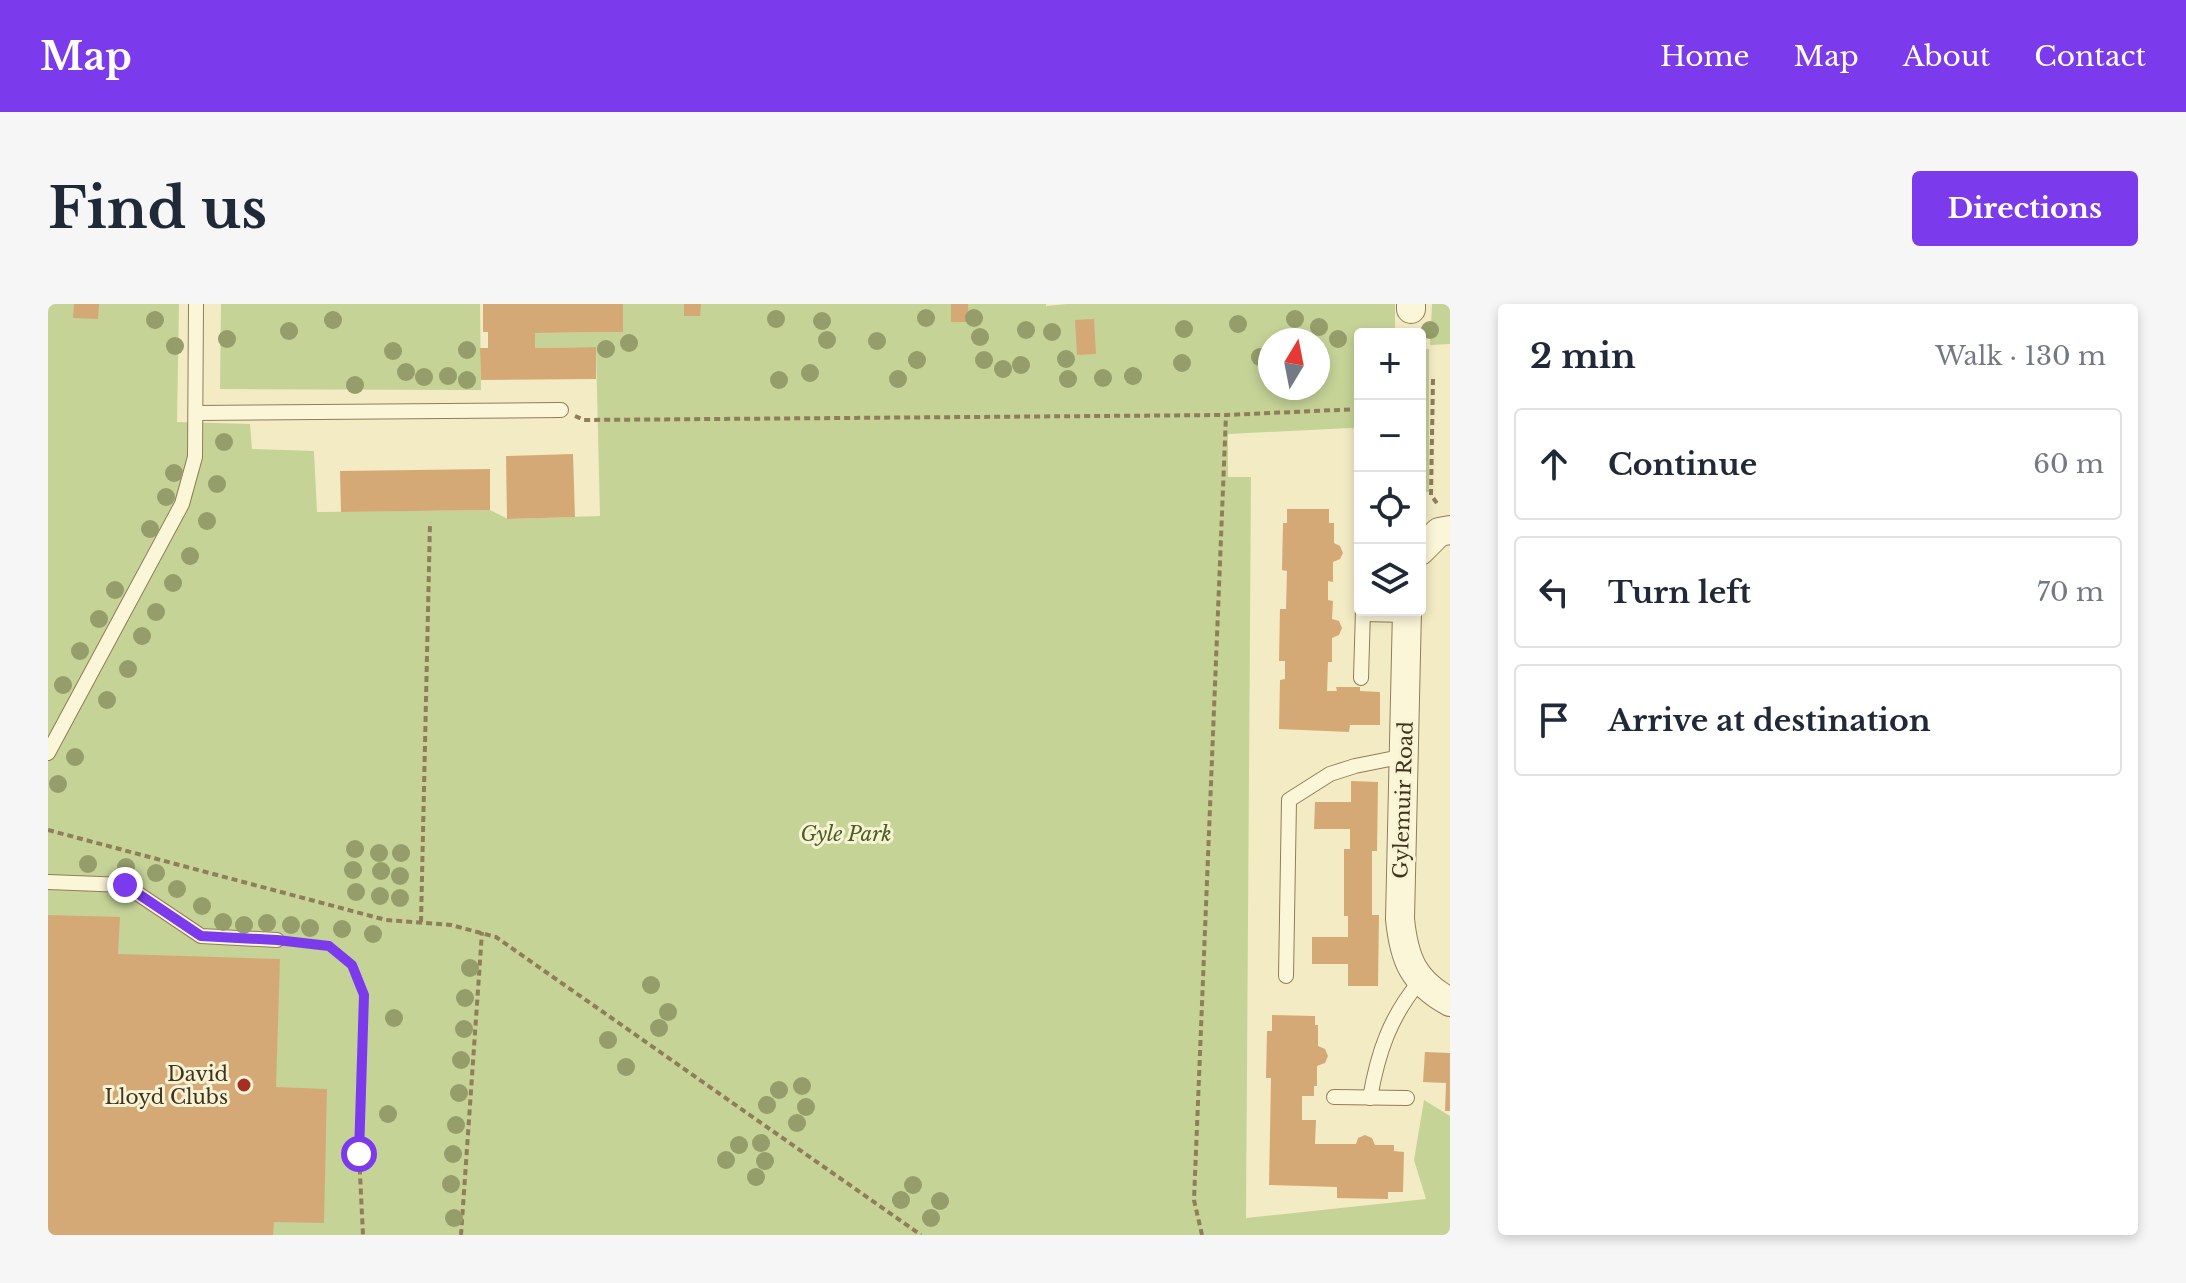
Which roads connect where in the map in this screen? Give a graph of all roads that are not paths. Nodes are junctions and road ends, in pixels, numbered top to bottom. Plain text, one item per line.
1 (196, 304) edge
2 (561, 410) road end
3 (196, 413) junction
4 (1447, 521) edge
5 (1426, 545) edge
6 (1363, 616) edge
7 (1407, 616) edge
8 (1361, 678) dead end
9 (48, 753) edge
10 (1405, 756) junction
11 (48, 882) edge
12 (277, 940) road end
13 (1286, 976) dead end
14 (1420, 981) junction
15 (1450, 1002) edge
16 (1334, 1097) dead end
17 (1370, 1098) junction
18 (1407, 1098) dead end

1 - 3 lane
2 - 3 lane
3 - 9 lane
4 - 5 street
6 - 8 lane, Gylemuir Road
7 - 10 street, Gylemuir Road
10 - 13 lane
10 - 14 street, Gylemuir Road
11 - 12 lane
14 - 15 street, Gylemuir Road
14 - 17 lane
16 - 17 lane
17 - 18 lane

